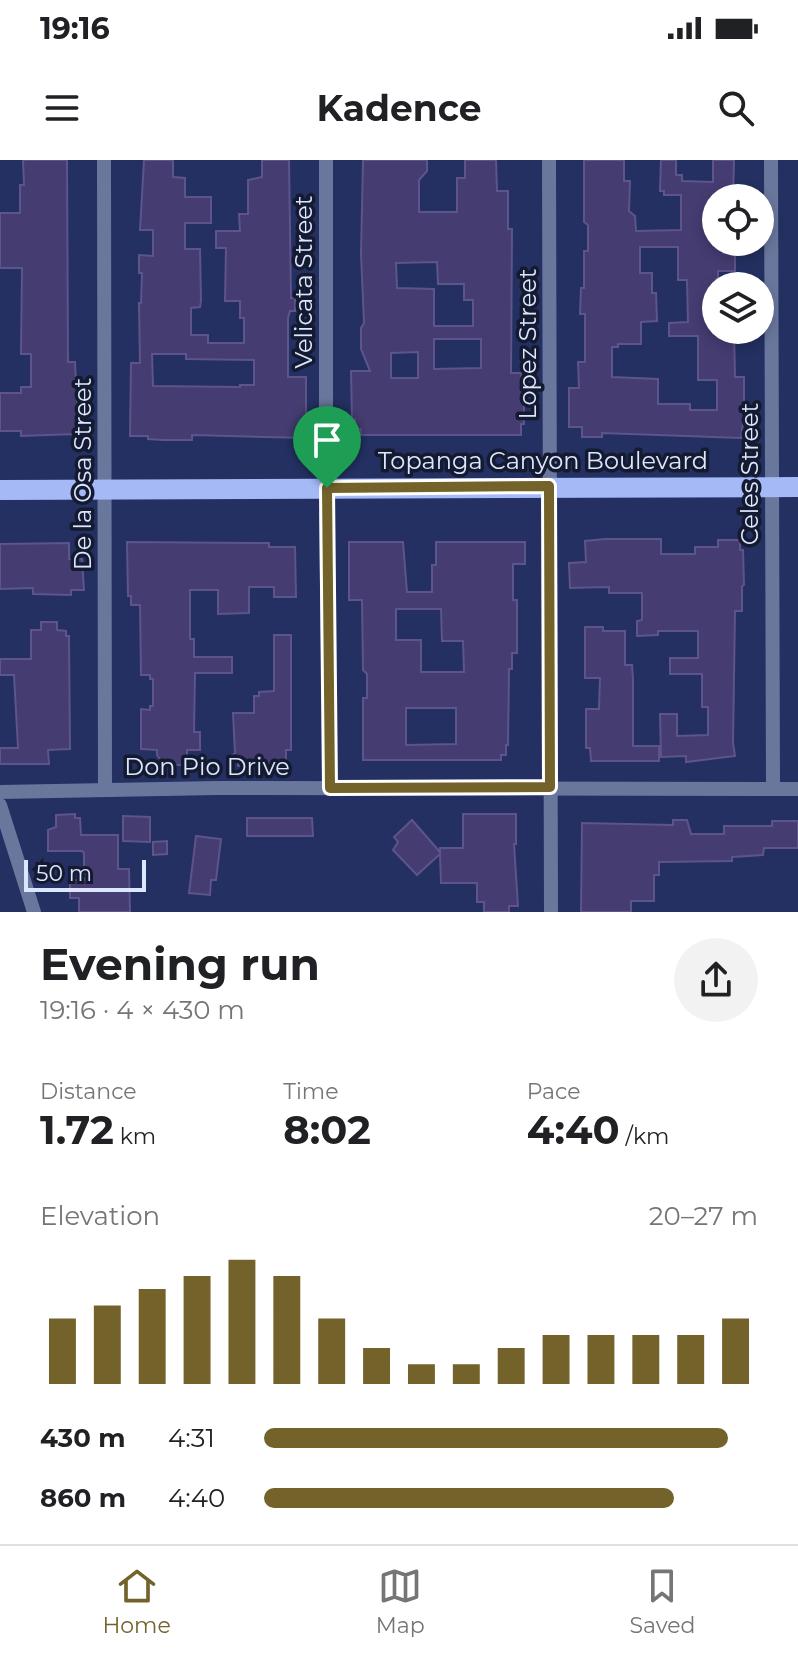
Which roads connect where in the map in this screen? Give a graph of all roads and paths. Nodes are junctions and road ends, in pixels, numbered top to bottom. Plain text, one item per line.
1 (104, 160) edge
2 (326, 160) edge
3 (549, 160) edge
4 (771, 160) edge
5 (549, 486) junction
6 (772, 487) junction
7 (798, 487) edge
8 (327, 488) junction
9 (105, 489) junction
10 (0, 490) edge
11 (550, 787) junction
12 (773, 787) junction
13 (330, 788) junction
14 (105, 789) junction
15 (798, 789) edge
16 (0, 792) edge
17 (0, 805) edge
18 (34, 912) edge
19 (551, 912) edge

1 - 9 street, De la Osa Street
2 - 8 street, Velicata Street
3 - 5 street, Lopez Street
4 - 6 street, Celes Street
5 - 6 main road, Topanga Canyon Boulevard
5 - 8 main road, Topanga Canyon Boulevard
5 - 11 street, Lopez Street
6 - 7 main road, Topanga Canyon Boulevard
6 - 12 street, Celes Street
8 - 9 main road, Topanga Canyon Boulevard
8 - 13 street, Velicata Street
9 - 10 main road, Topanga Canyon Boulevard
9 - 14 street, De la Osa Street
11 - 12 street, Don Pio Drive
11 - 13 street, Don Pio Drive
11 - 19 street, Lopez Street
12 - 15 street, Don Pio Drive
13 - 14 street, Don Pio Drive
14 - 16 street, Don Pio Drive
17 - 18 street

